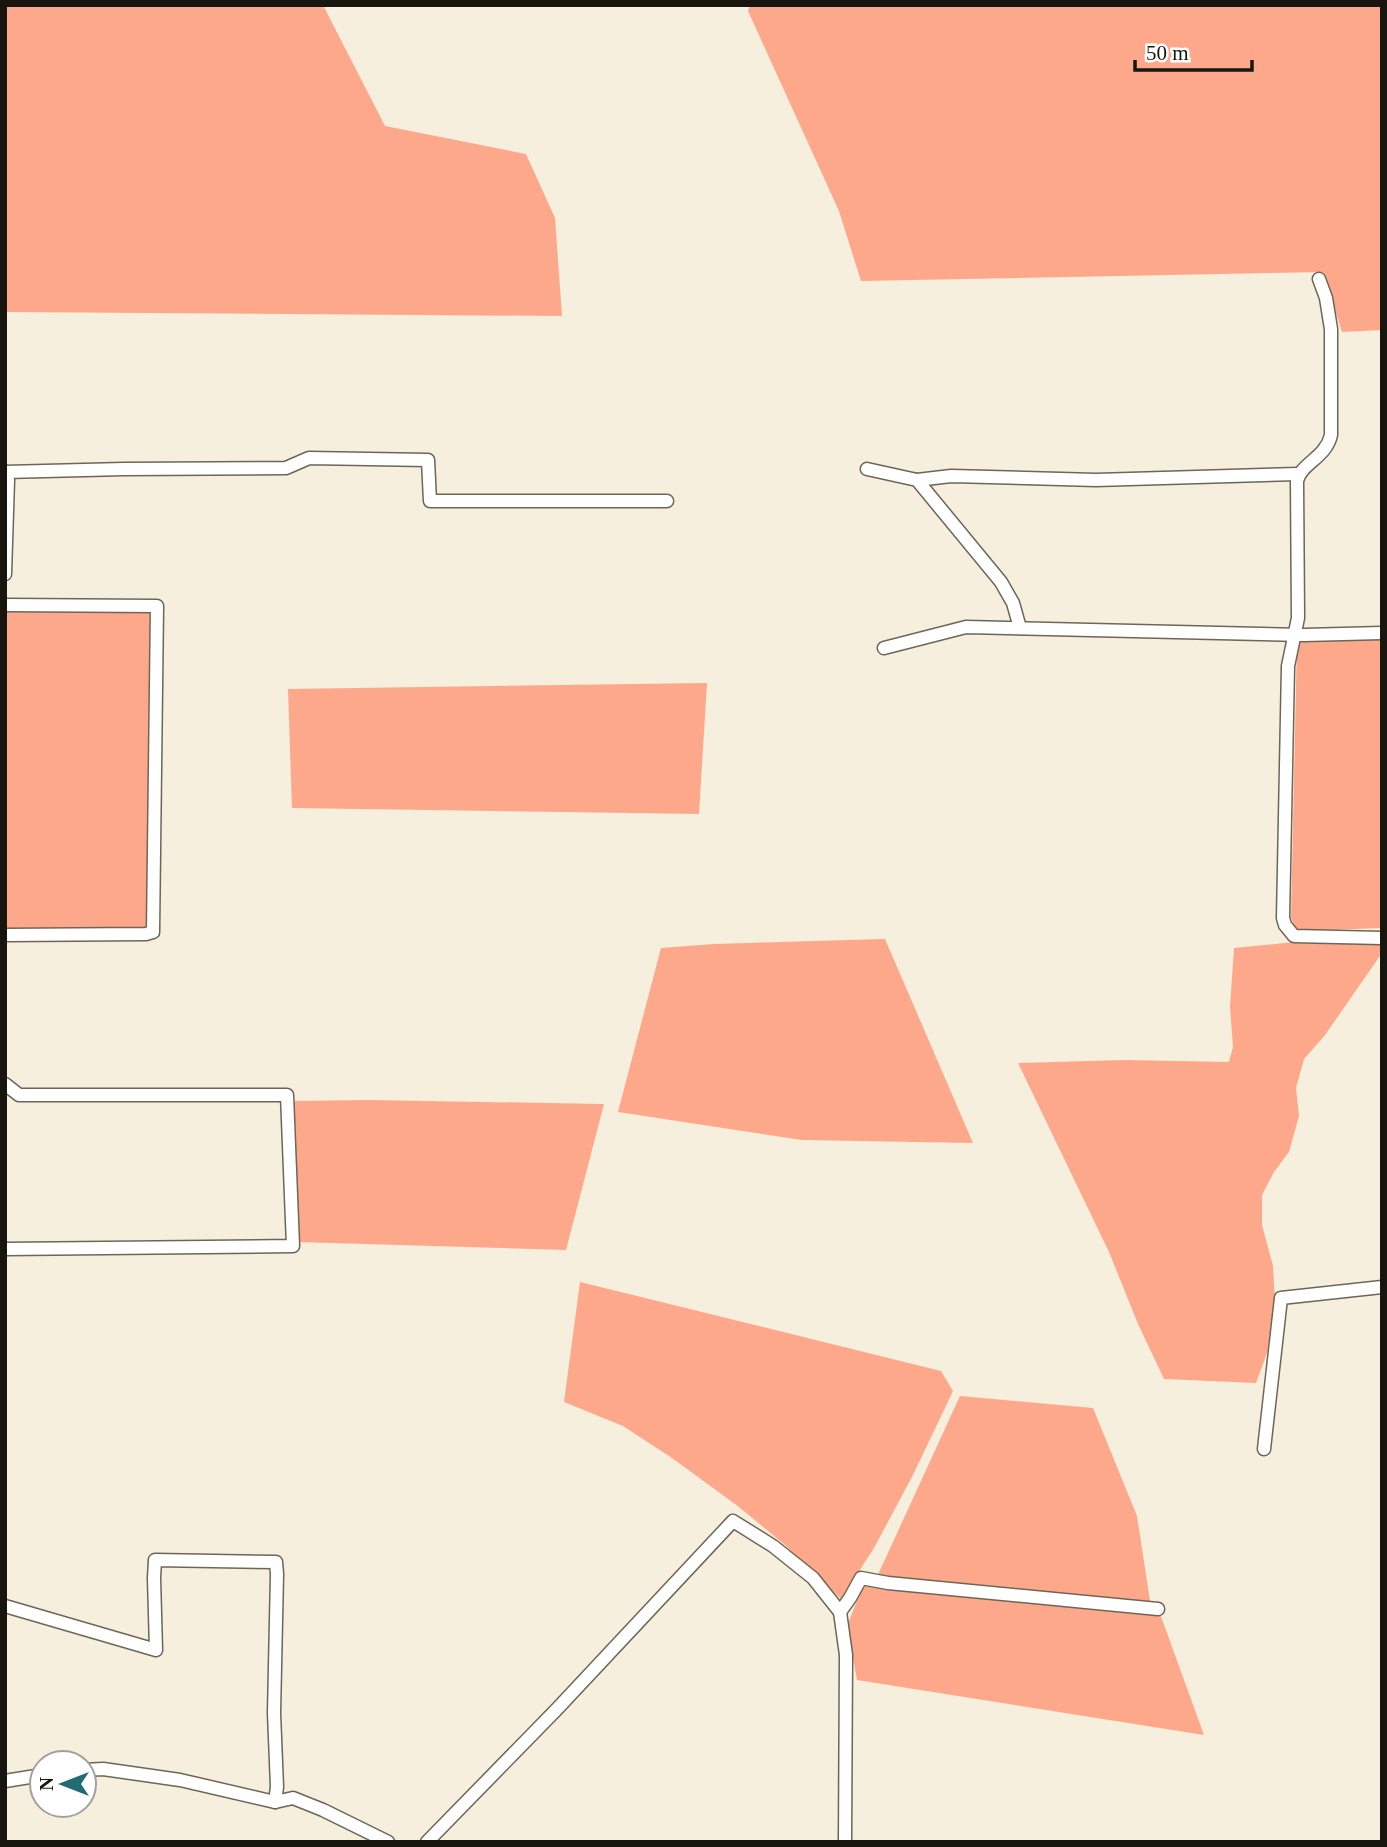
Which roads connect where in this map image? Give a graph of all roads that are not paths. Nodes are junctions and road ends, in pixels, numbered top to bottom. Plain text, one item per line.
1 (1319, 279) dead end
2 (867, 469) dead end
3 (6, 472) edge
4 (1298, 474) junction
5 (917, 480) junction
6 (667, 502) dead end
7 (5, 575) edge
8 (5, 605) edge
9 (1020, 628) junction
10 (1382, 633) edge
11 (1294, 634) junction
12 (884, 648) dead end
13 (5, 935) edge
14 (1382, 938) edge
15 (5, 1082) edge
16 (5, 1249) edge
17 (1382, 1287) edge
18 (1264, 1449) dead end
19 (5, 1606) edge
20 (1157, 1609) dead end
21 (840, 1612) junction
22 (98, 1769) edge
23 (28, 1777) edge
24 (5, 1781) edge
25 (275, 1802) junction
26 (388, 1842) edge
27 (427, 1842) edge
28 (845, 1842) edge

1 - 4 street
2 - 5 street
3 - 6 street
3 - 7 street
4 - 5 street
4 - 11 street
5 - 9 street
8 - 13 street
9 - 11 street
9 - 12 street
10 - 11 street
11 - 14 street
15 - 16 street
17 - 18 street
19 - 25 street
20 - 21 street
21 - 27 street
21 - 28 street
22 - 25 street
23 - 24 street
25 - 26 street

